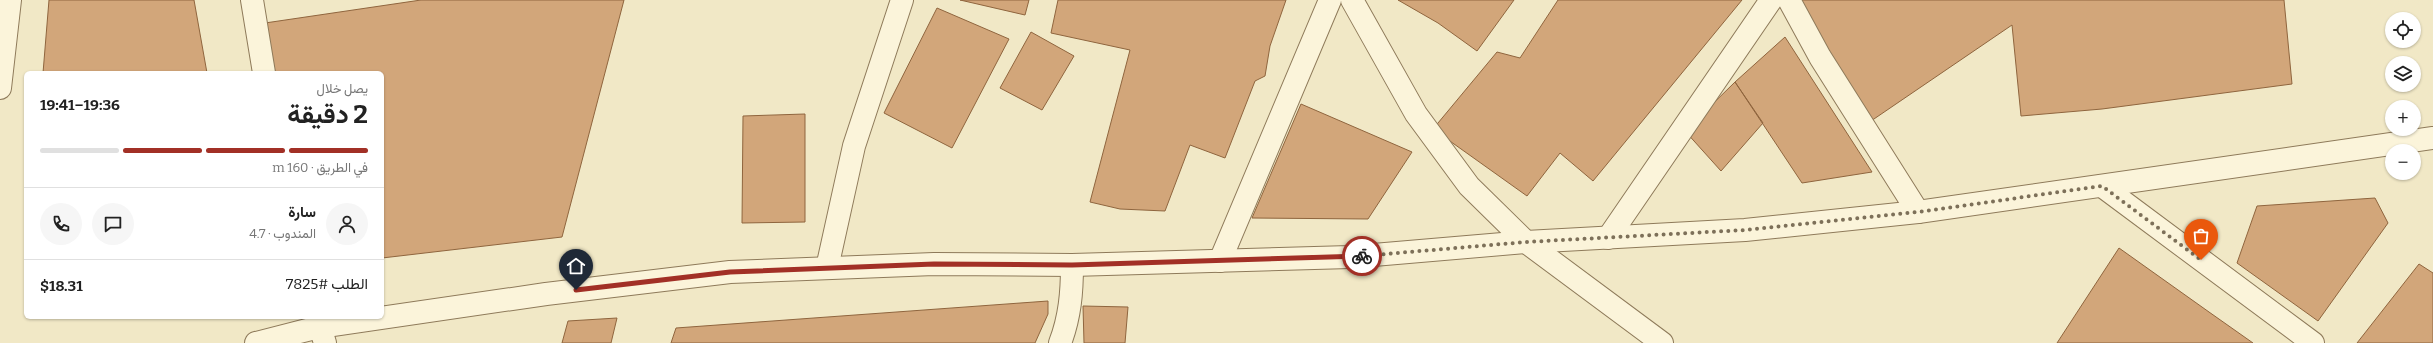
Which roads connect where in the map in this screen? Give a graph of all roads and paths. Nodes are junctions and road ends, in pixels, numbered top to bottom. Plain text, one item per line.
1 (10, 0) edge
2 (252, 0) edge
3 (902, 0) edge
4 (1330, 0) edge
5 (1352, 0) edge
6 (1771, 0) edge
7 (1789, 0) edge
8 (264, 71) edge
9 (0, 88) edge
10 (2433, 138) edge
11 (2102, 186) junction
12 (1918, 212) junction
13 (1608, 238) junction
14 (1526, 242) junction
15 (1220, 261) junction
16 (1072, 265) junction
17 (827, 268) junction
18 (321, 329) edge
19 (256, 343) edge
20 (1060, 343) edge
21 (1662, 343) edge
22 (2313, 343) edge

1 - 9 street
2 - 8 street
3 - 17 street
4 - 15 street
5 - 14 street
6 - 13 street
7 - 12 street
10 - 11 street
11 - 12 street
11 - 22 street
12 - 13 street
13 - 14 street
14 - 15 street
14 - 21 street
15 - 16 street
16 - 17 street
16 - 20 street
17 - 18 street
18 - 19 street

